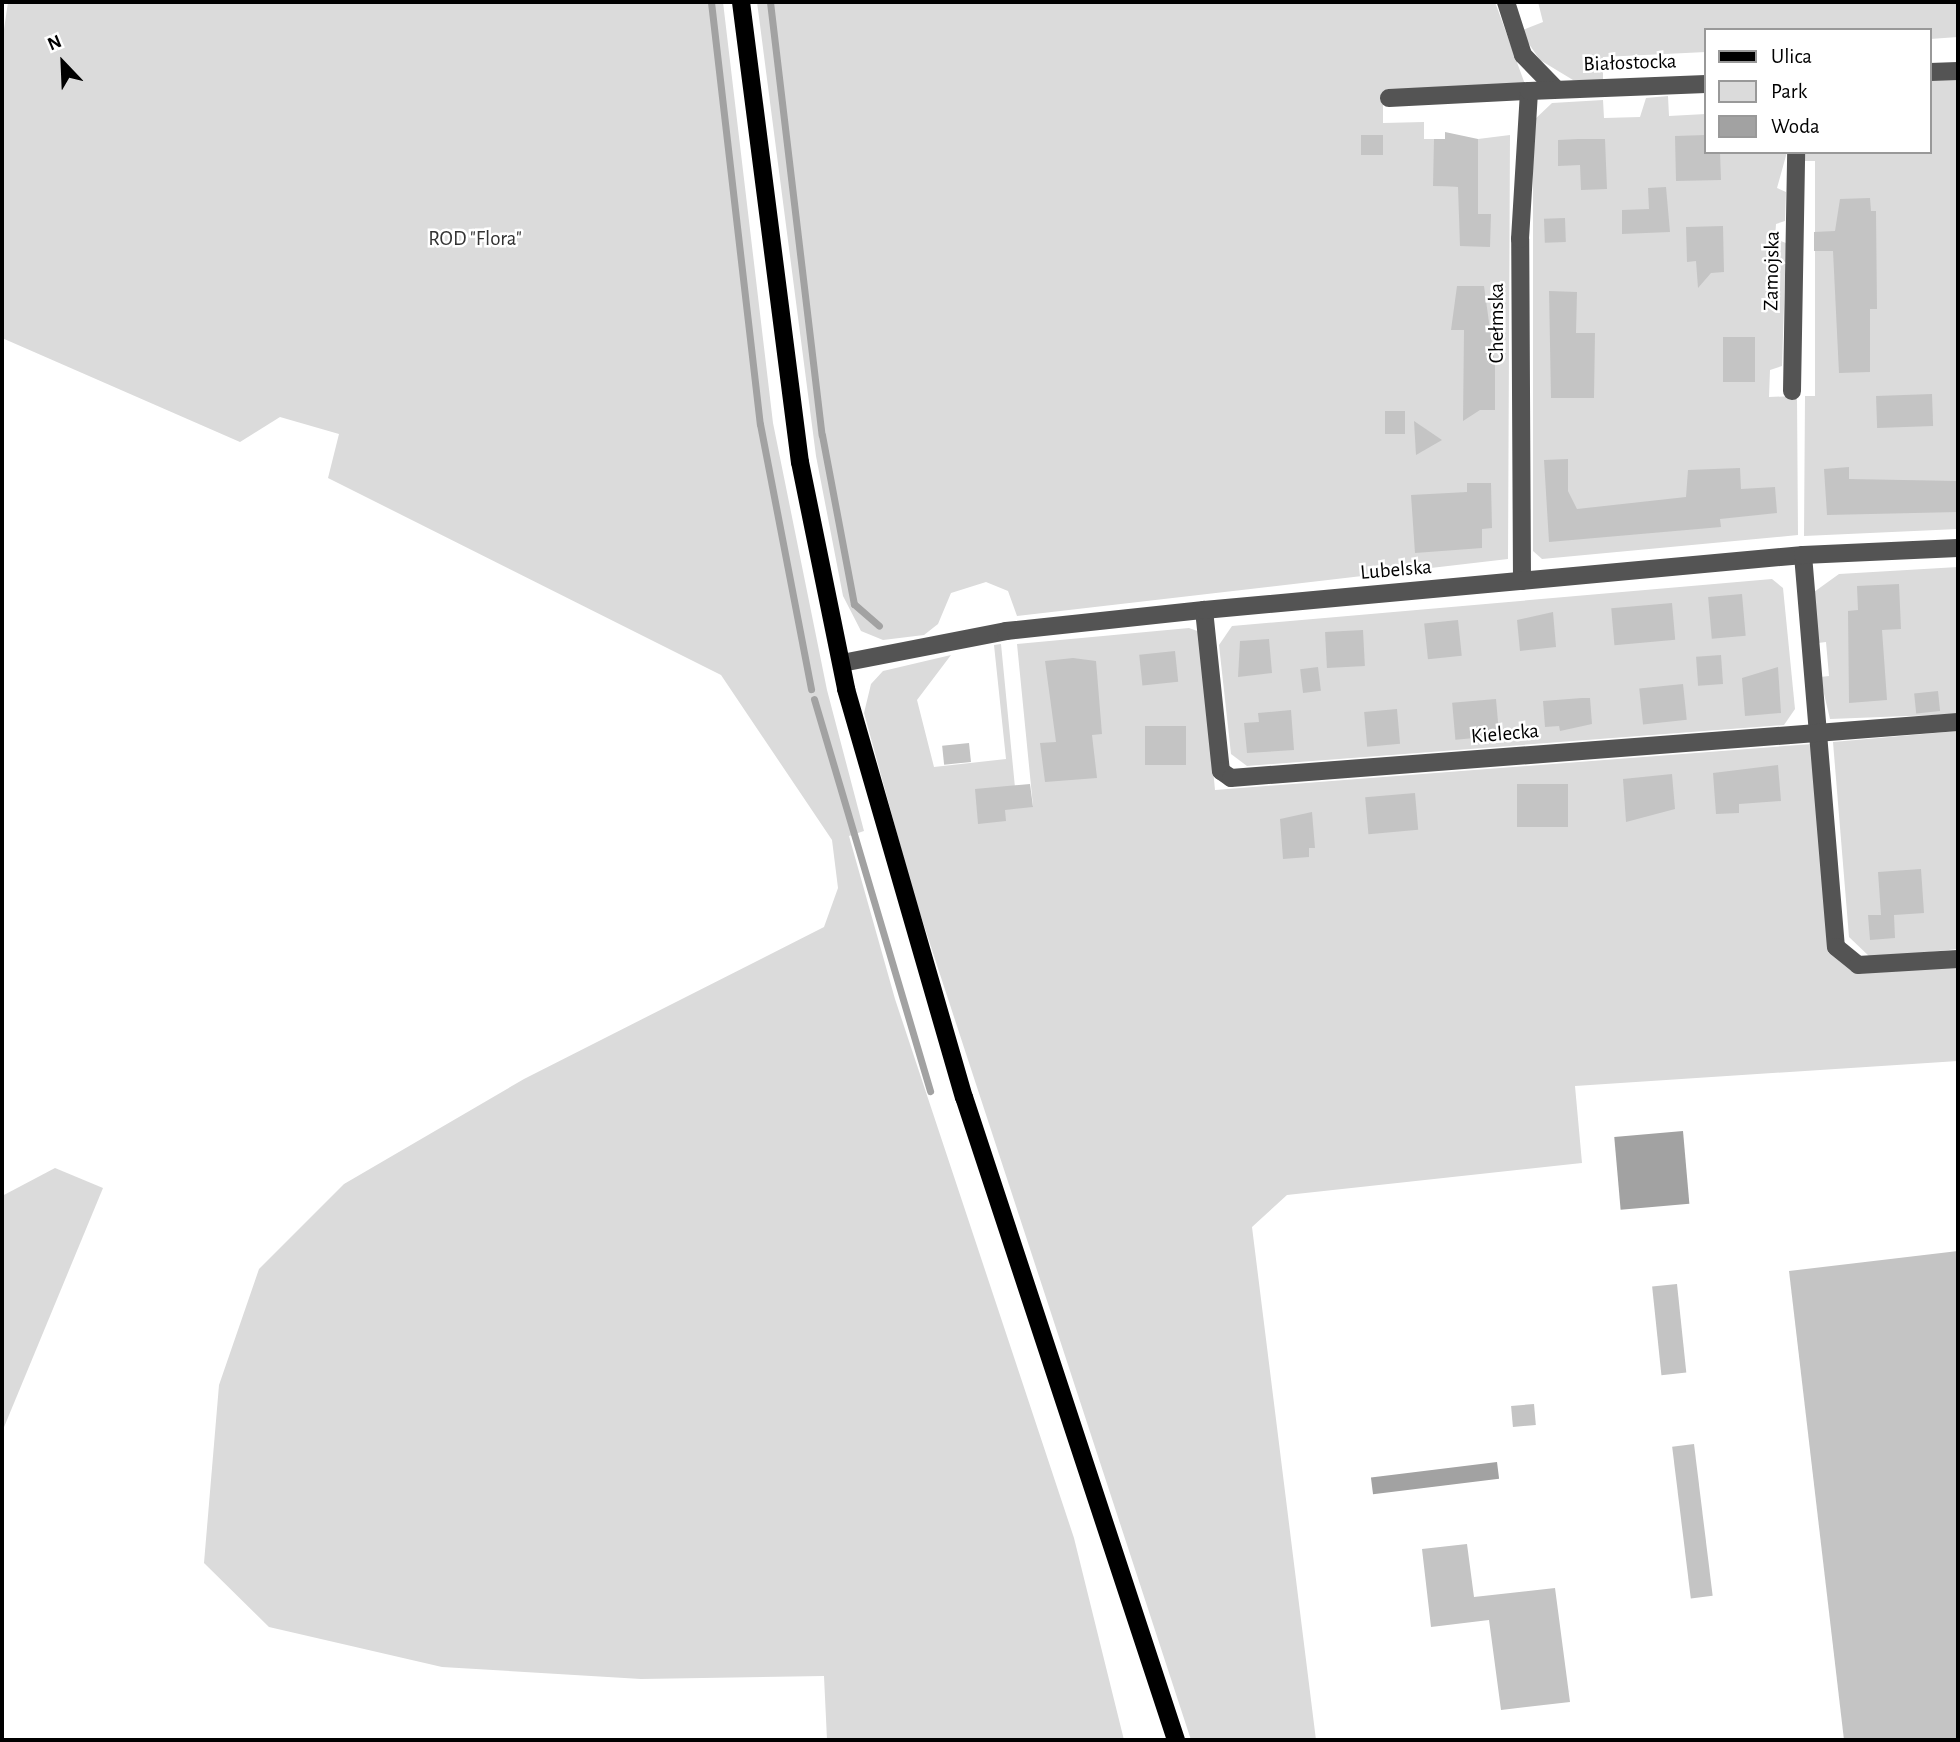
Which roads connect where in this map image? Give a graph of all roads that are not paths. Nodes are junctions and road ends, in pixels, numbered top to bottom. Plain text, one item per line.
1 (741, 2) edge
2 (1506, 2) edge
3 (1958, 71) edge
4 (1932, 72) edge
5 (1704, 84) edge
6 (1555, 88) junction
7 (1529, 92) junction
8 (1389, 98) dead end
9 (1796, 154) edge
10 (1792, 391) dead end
11 (1958, 548) edge
12 (1804, 555) junction
13 (1522, 581) junction
14 (1204, 610) junction
15 (842, 663) junction
16 (1958, 722) edge
17 (1816, 733) junction
18 (1958, 959) edge
19 (1177, 1740) edge

1 - 15 main road
2 - 6 street
3 - 4 street
5 - 6 street, Białostocka
6 - 7 street
7 - 8 street
7 - 13 street, Chełmska
9 - 10 street, Zamojska
11 - 12 street, Lubelska
12 - 13 street, Lubelska
12 - 17 street
13 - 14 street, Lubelska
14 - 15 street, Lubelska
14 - 17 street, Kielecka
15 - 19 main road
16 - 17 street, Kielecka
17 - 18 street

